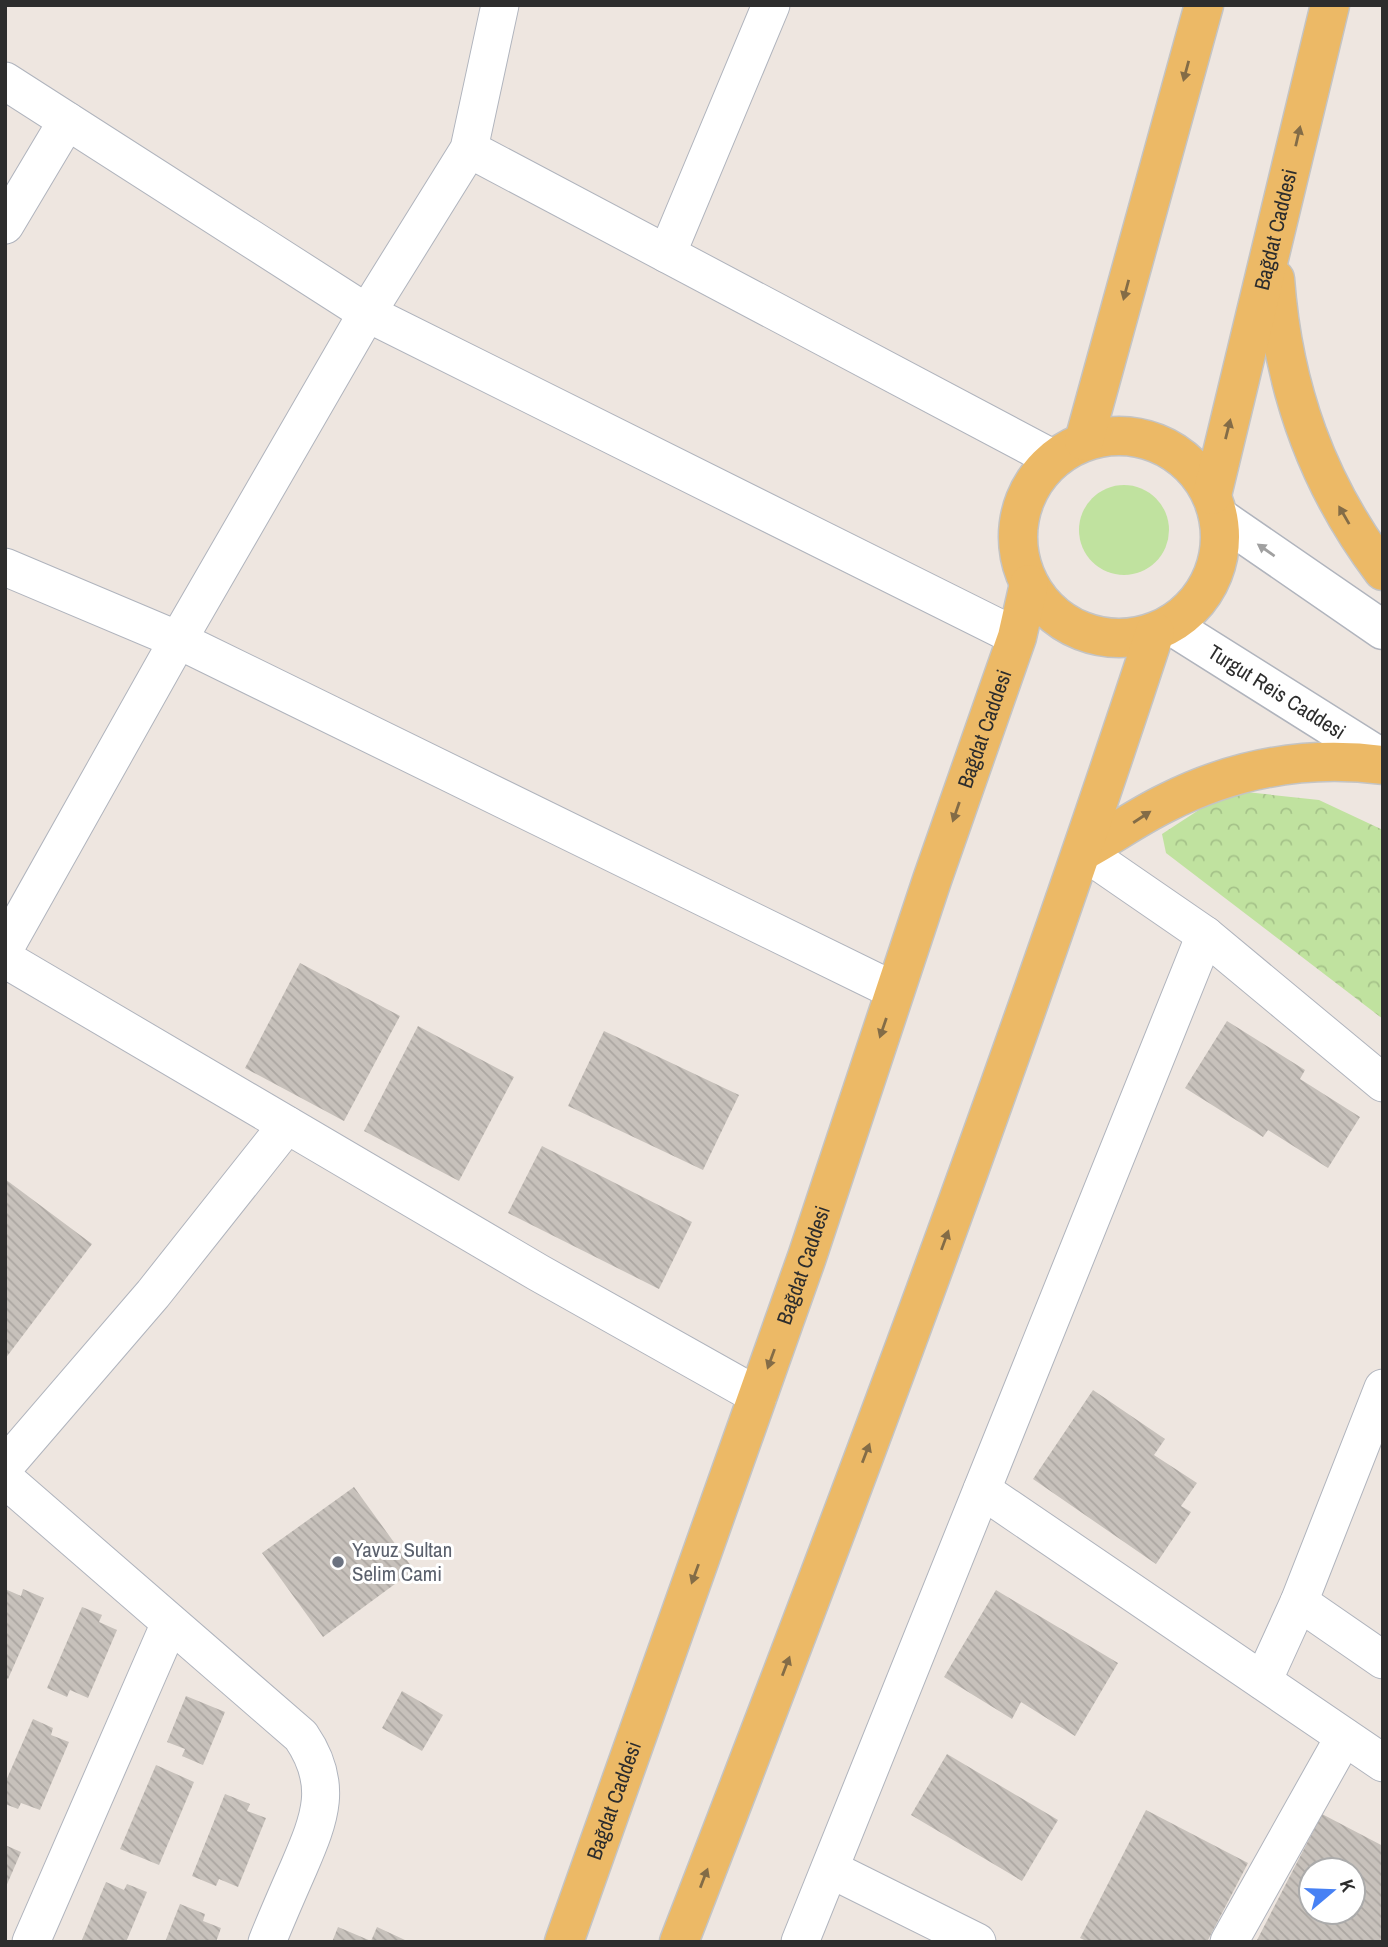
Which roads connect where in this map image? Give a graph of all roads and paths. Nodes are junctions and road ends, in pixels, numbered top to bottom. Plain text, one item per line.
1 (500, 5) edge
2 (771, 5) edge
3 (1204, 5) edge
4 (1331, 5) edge
5 (5, 81) edge
6 (67, 121) junction
7 (469, 149) junction
8 (5, 225) edge
9 (1275, 235) junction
10 (667, 254) junction
11 (367, 313) junction
12 (1069, 450) junction
13 (1215, 506) junction
14 (5, 567) edge
15 (1383, 571) edge
16 (1029, 584) junction
17 (1162, 628) junction
18 (1383, 630) edge
19 (1017, 637) junction
20 (177, 640) junction
21 (1383, 759) edge
22 (1383, 765) edge
23 (1083, 851) junction
24 (1205, 935) junction
25 (5, 948) edge
26 (5, 959) edge
27 (895, 991) junction
28 (1383, 1083) edge
29 (287, 1125) junction
30 (1383, 1388) edge
31 (758, 1396) junction
32 (5, 1466) edge
33 (5, 1479) edge
34 (982, 1490) junction
35 (1299, 1602) junction
36 (170, 1623) junction
37 (1383, 1660) edge
38 (1263, 1681) junction
39 (1345, 1737) junction
40 (1383, 1763) edge
41 (830, 1869) junction
42 (31, 1942) edge
43 (267, 1942) edge
44 (564, 1942) edge
45 (679, 1942) edge
46 (800, 1942) edge
47 (977, 1942) edge
48 (1229, 1942) edge

1 - 7 street
2 - 10 street
3 -> 12 main road
9 -> 4 main road, Bağdat Caddesi
5 - 6 street
6 - 8 street
6 - 11 street
7 - 10 street
7 - 11 street
13 -> 9 main road, Bağdat Caddesi
15 -> 9 main road
10 - 12 street
11 - 19 street
11 - 20 street
12 - 13 main road
12 - 16 main road
13 - 17 main road
18 -> 13 street
14 - 20 street
16 - 17 main road
16 - 19 main road, Bağdat Caddesi
17 - 21 street, Turgut Reis Caddesi
17 - 23 main road
19 -> 27 main road, Bağdat Caddesi
20 - 25 street
20 - 27 street
23 -> 22 main road
23 - 24 street
45 -> 23 main road
24 - 28 street
24 - 34 street
26 - 29 street
27 -> 31 main road, Bağdat Caddesi
29 - 31 street
29 - 32 street
30 - 35 street
31 -> 44 main road, Bağdat Caddesi
33 - 36 street
34 - 38 street
34 - 41 street
35 - 37 street
35 - 38 street
36 - 42 street
36 - 43 street
38 - 39 street
39 - 40 street
39 - 48 street
41 - 46 street
41 - 47 street

